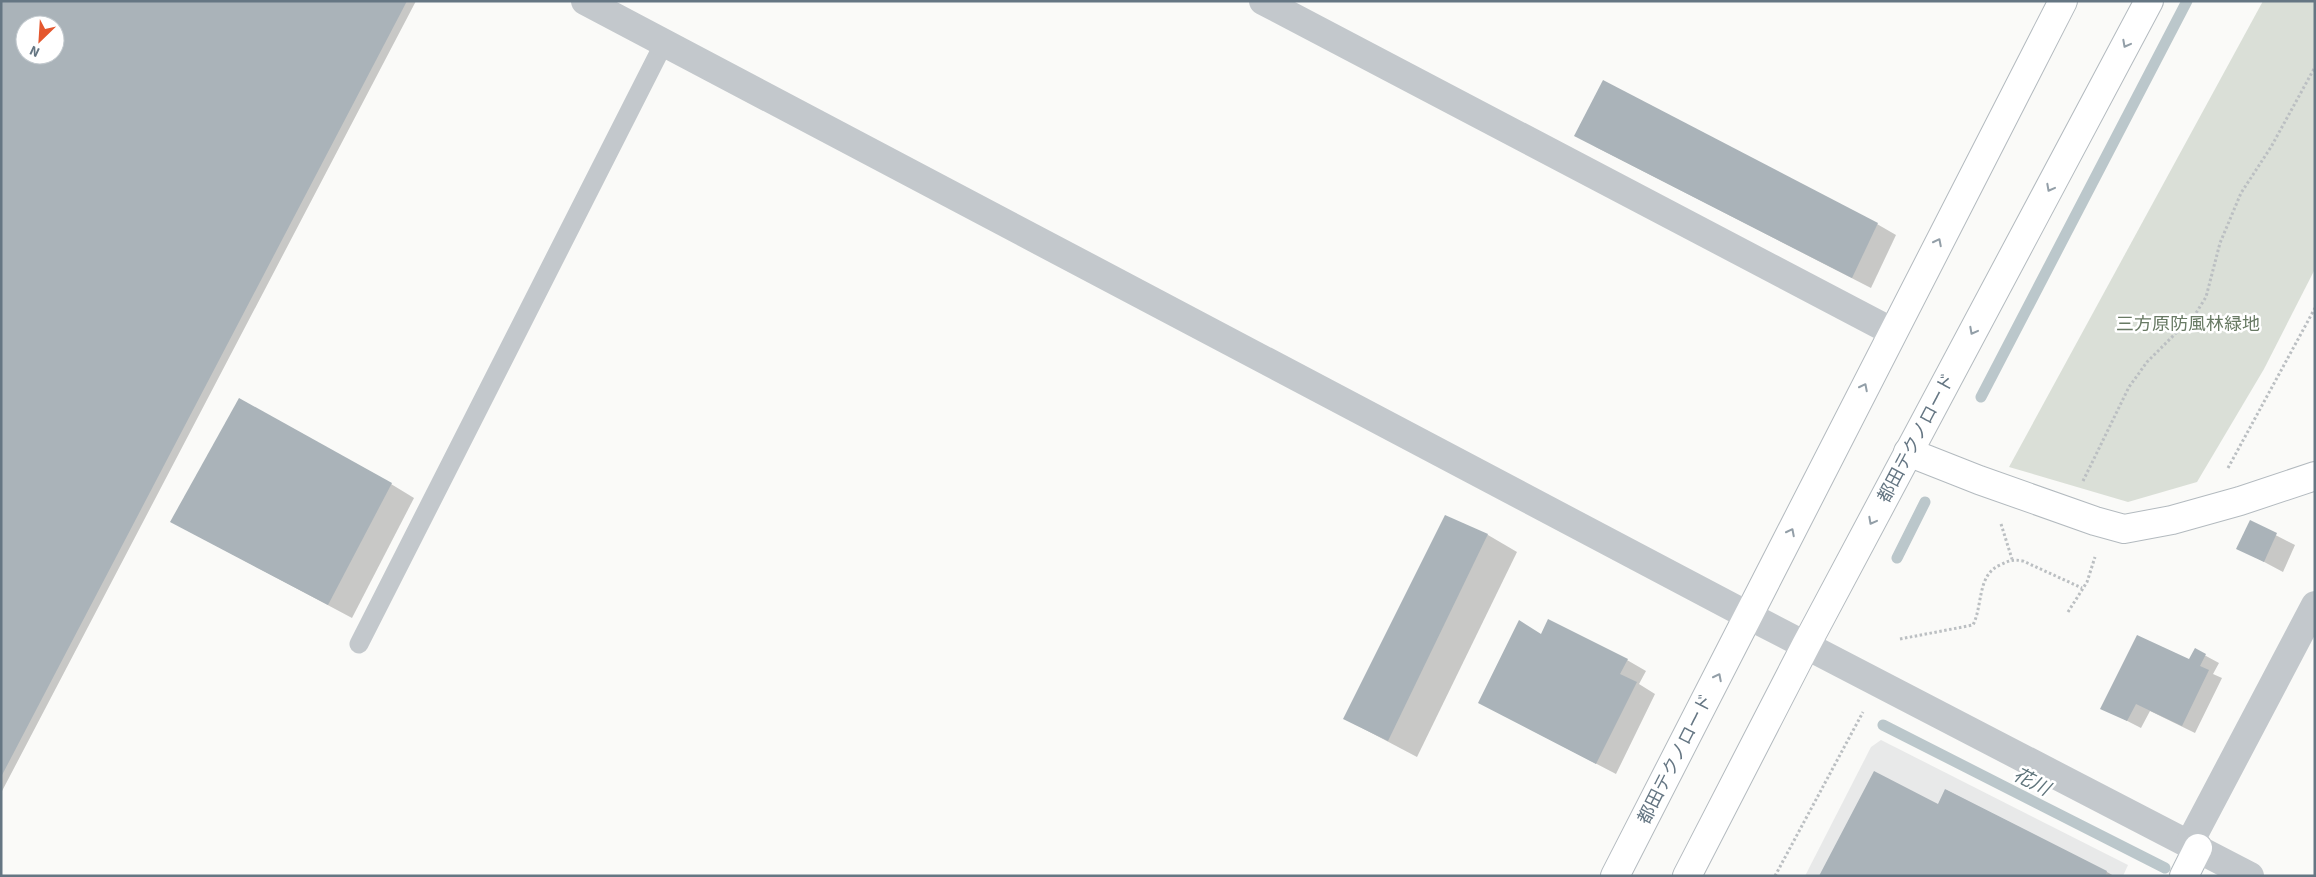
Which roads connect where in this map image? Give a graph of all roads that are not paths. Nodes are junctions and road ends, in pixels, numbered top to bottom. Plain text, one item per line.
1 (585, 1) edge
2 (1263, 1) edge
3 (2063, 1) edge
4 (2149, 1) edge
5 (664, 43) junction
6 (1892, 331) junction
7 (1908, 452) junction
8 (2312, 477) edge
9 (2315, 604) edge
10 (1749, 616) junction
11 (359, 644) dead end
12 (1806, 645) junction
13 (2194, 846) junction
14 (1615, 876) edge
15 (1688, 876) edge
16 (2184, 876) edge
17 (2250, 876) edge

1 - 5 street
2 - 6 street
6 -> 3 street, 都田テクノロード
4 -> 7 street, 都田テクノロード
5 - 10 street
5 - 11 lane
10 -> 6 street, 都田テクノロード
7 - 8 street
7 -> 12 street, 都田テクノロード
9 - 13 street
10 - 12 street
14 -> 10 street, 都田テクノロード
12 - 13 street
12 - 15 street, 都田テクノロード
13 - 16 street
13 - 17 street

